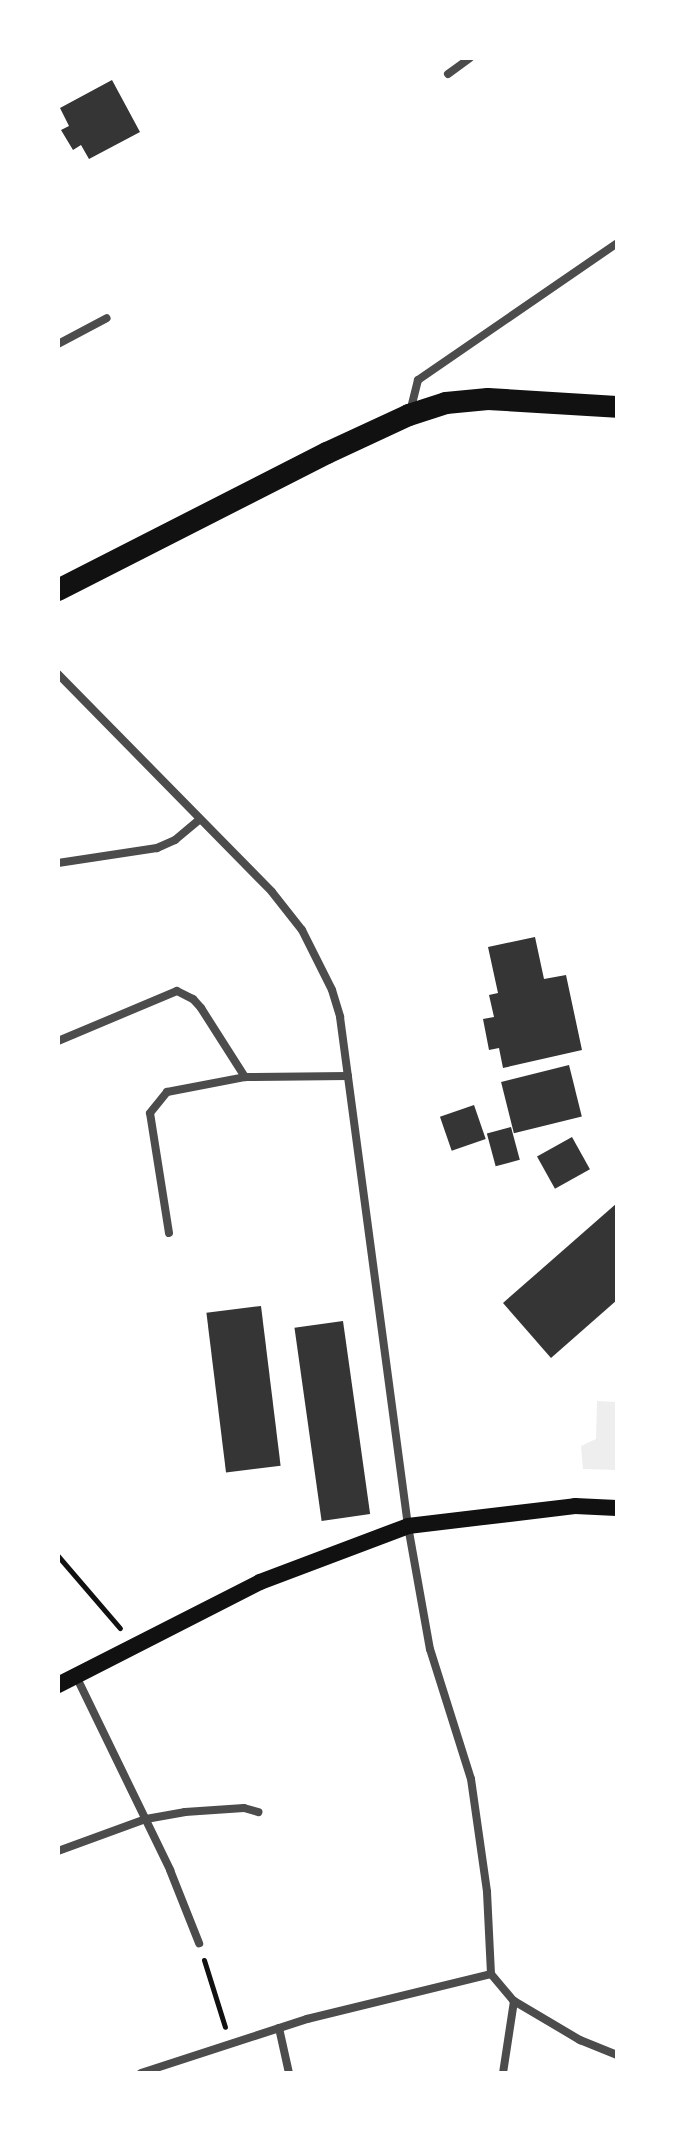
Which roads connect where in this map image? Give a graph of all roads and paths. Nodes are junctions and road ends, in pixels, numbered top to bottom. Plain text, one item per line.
1 (470, 58) edge
2 (448, 74) dead end
3 (617, 243) edge
4 (107, 318) dead end
5 (58, 344) edge
6 (617, 407) edge
7 (409, 415) junction
8 (58, 590) edge
9 (58, 674) edge
10 (199, 820) junction
11 (58, 863) edge
12 (58, 1041) edge
13 (348, 1076) junction
14 (245, 1077) junction
15 (169, 1233) dead end
16 (617, 1508) edge
17 (408, 1526) junction
18 (58, 1556) edge
19 (137, 1647) junction
20 (76, 1676) junction
21 (58, 1685) edge
22 (258, 1812) dead end
23 (146, 1819) junction
24 (58, 1851) edge
25 (199, 1943) joint
26 (491, 1974) junction
27 (514, 2001) junction
28 (279, 2028) junction
29 (230, 2043) junction
30 (617, 2055) edge
31 (141, 2073) edge
32 (289, 2073) edge
33 (503, 2073) edge

1 - 2 street
3 - 7 street
4 - 5 street
6 - 7 highway
7 - 8 highway
9 - 10 street
10 - 11 street
10 - 13 street
12 - 14 street
13 - 14 street
13 - 17 street
14 - 15 street
16 - 17 main road
17 - 19 main road
17 - 26 street
18 - 19 path
19 - 20 main road
20 - 21 main road
20 - 23 street
22 - 23 street
23 - 24 street
23 - 25 street
25 - 29 path
26 - 27 street
26 - 28 street
27 - 30 street
27 - 33 street
28 - 29 street
28 - 32 street
29 - 31 street

